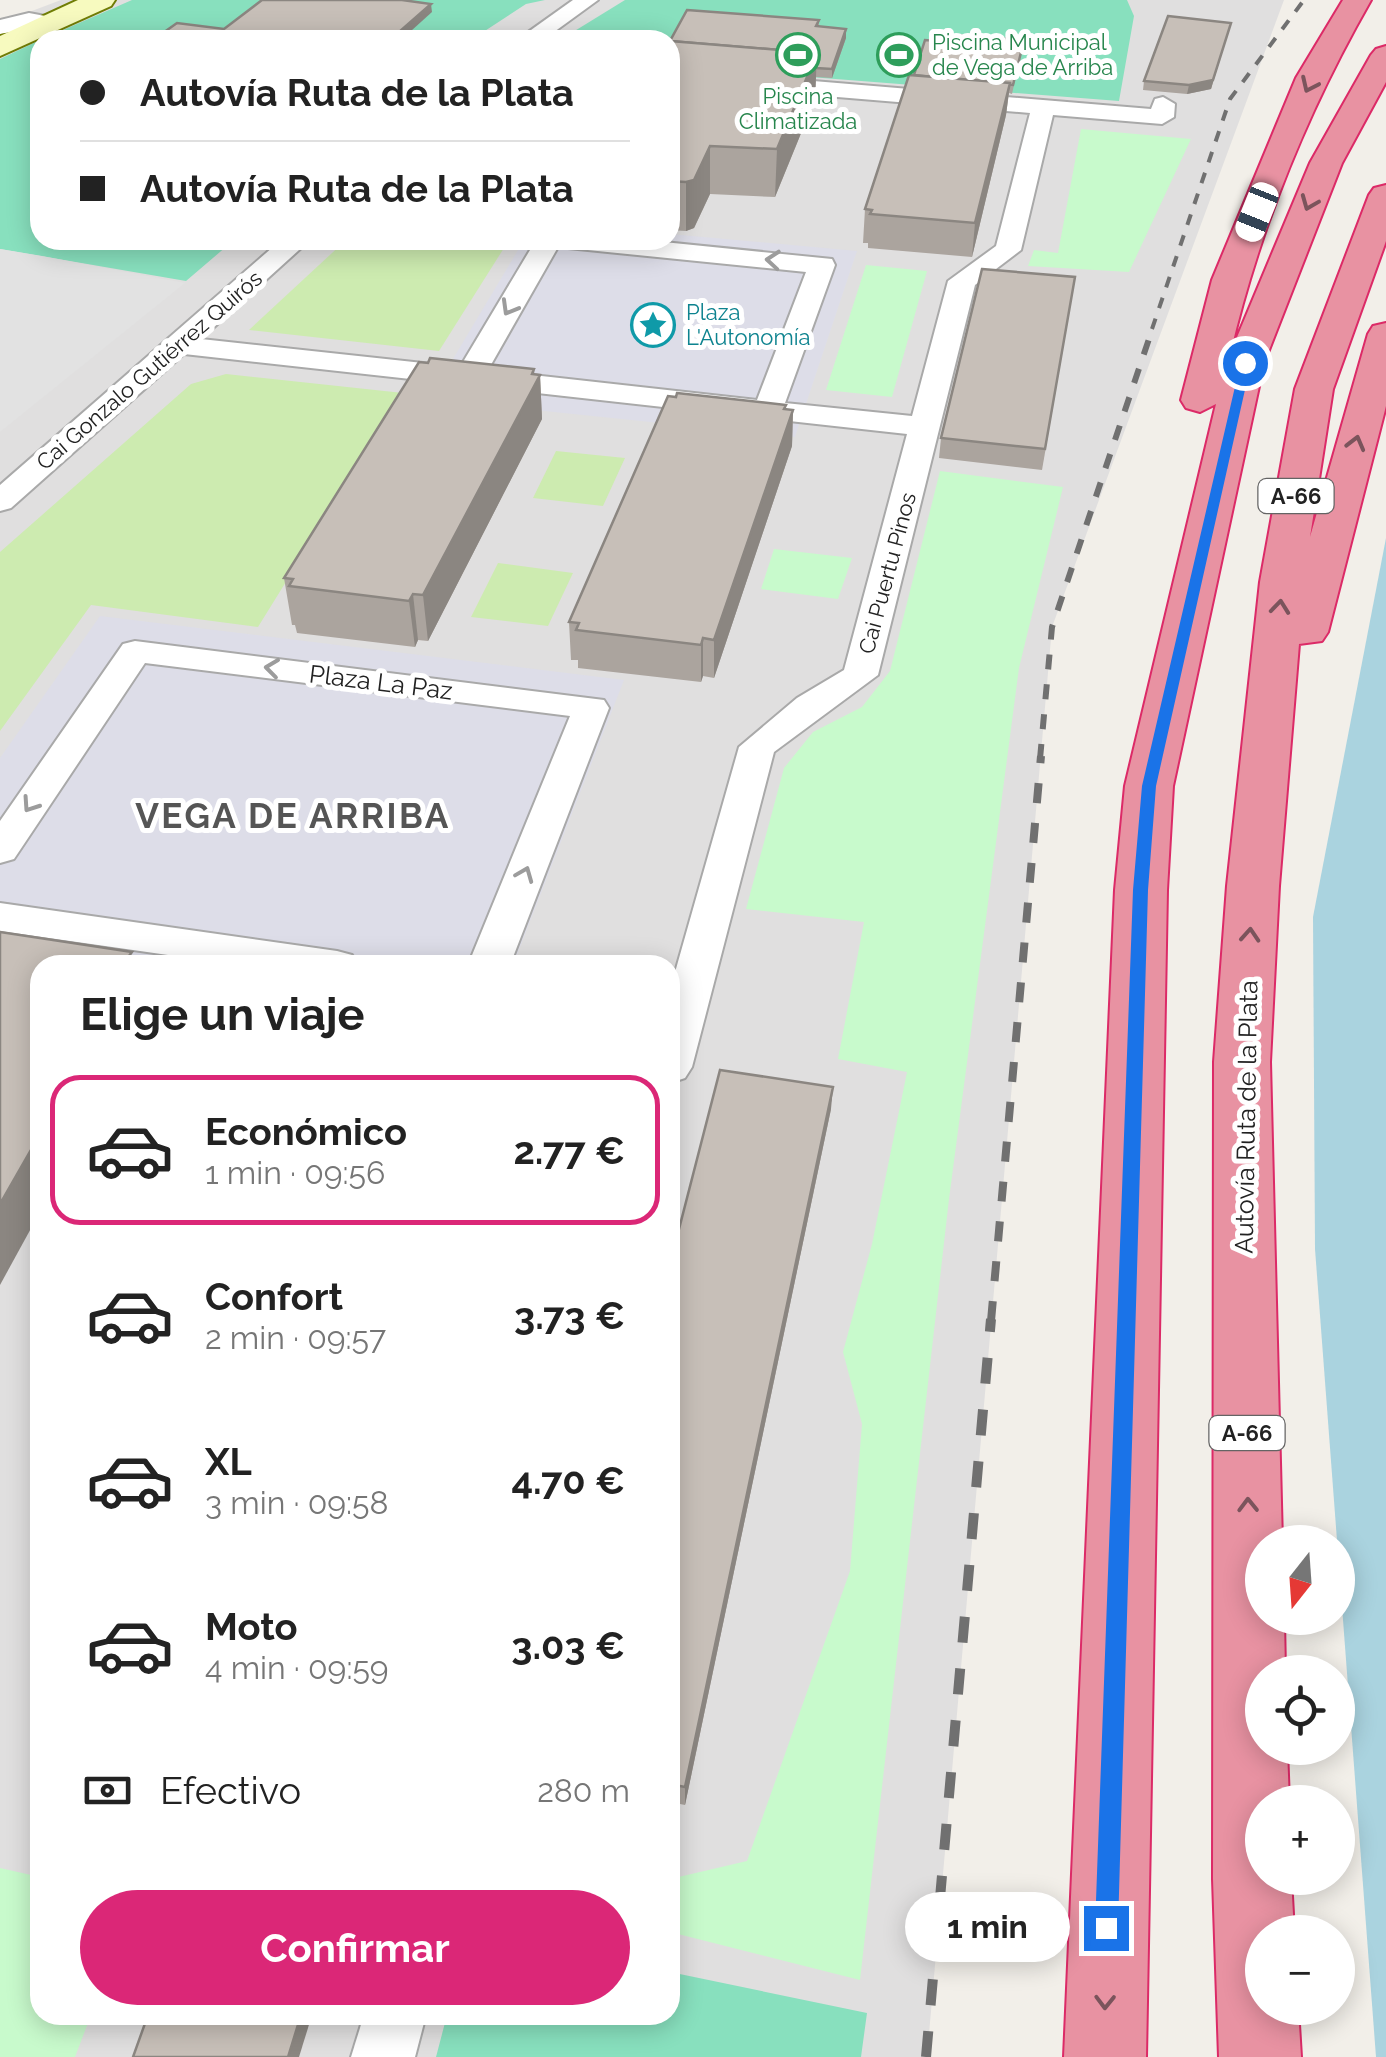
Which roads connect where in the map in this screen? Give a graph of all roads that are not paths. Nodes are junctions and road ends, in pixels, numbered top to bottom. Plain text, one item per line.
1 (101, 0) edge
2 (587, 0) edge
3 (1357, 0) edge
4 (48, 23) junction
5 (0, 27) edge
6 (34, 30) edge
7 (543, 30) edge
8 (30, 32) edge
9 (0, 47) edge
10 (1386, 54) edge
11 (680, 77) edge
12 (1163, 104) dead end
13 (1043, 107) junction
14 (1386, 195) edge
15 (286, 250) edge
16 (543, 250) edge
17 (665, 250) edge
18 (1386, 334) edge
19 (178, 345) junction
20 (469, 377) junction
21 (768, 409) junction
22 (1194, 426) dead end
23 (926, 427) junction
24 (0, 466) edge
25 (32, 473) junction
26 (0, 501) edge
27 (1163, 571) dead end
28 (1164, 717) junction
29 (1259, 808) junction
30 (0, 850) edge
31 (0, 917) edge
32 (266, 955) edge
33 (493, 955) edge
34 (680, 1007) edge
35 (392, 2025) edge
36 (383, 2057) edge
37 (1105, 2057) edge
38 (1260, 2057) edge

1 - 4 street
2 - 7 street
3 -> 22 highway
4 - 5 street
4 - 6 street
8 - 9 street
10 -> 28 highway
11 - 13 street
12 - 13 street
13 - 23 street, Cai Puertu Pinos
29 -> 14 highway, Autovía Ruta de la Plata / A-66
15 - 19 street, Cai Gonzalo Gutiérrez Quirós
16 -> 20 street
21 -> 17 street
29 -> 18 highway
19 - 20 street
19 - 25 street, Cai Gonzalo Gutiérrez Quirós
20 - 21 street
21 - 23 street
23 - 34 street, Cai Puertu Pinos
24 - 25 street
25 - 26 street, Cai Gonzalo Gutiérrez Quirós
27 - 28 highway
28 -> 37 highway
38 -> 29 highway, Autovía Ruta de la Plata / A-66
33 -> 30 street, Plaza La Paz
31 - 32 street
35 - 36 street

